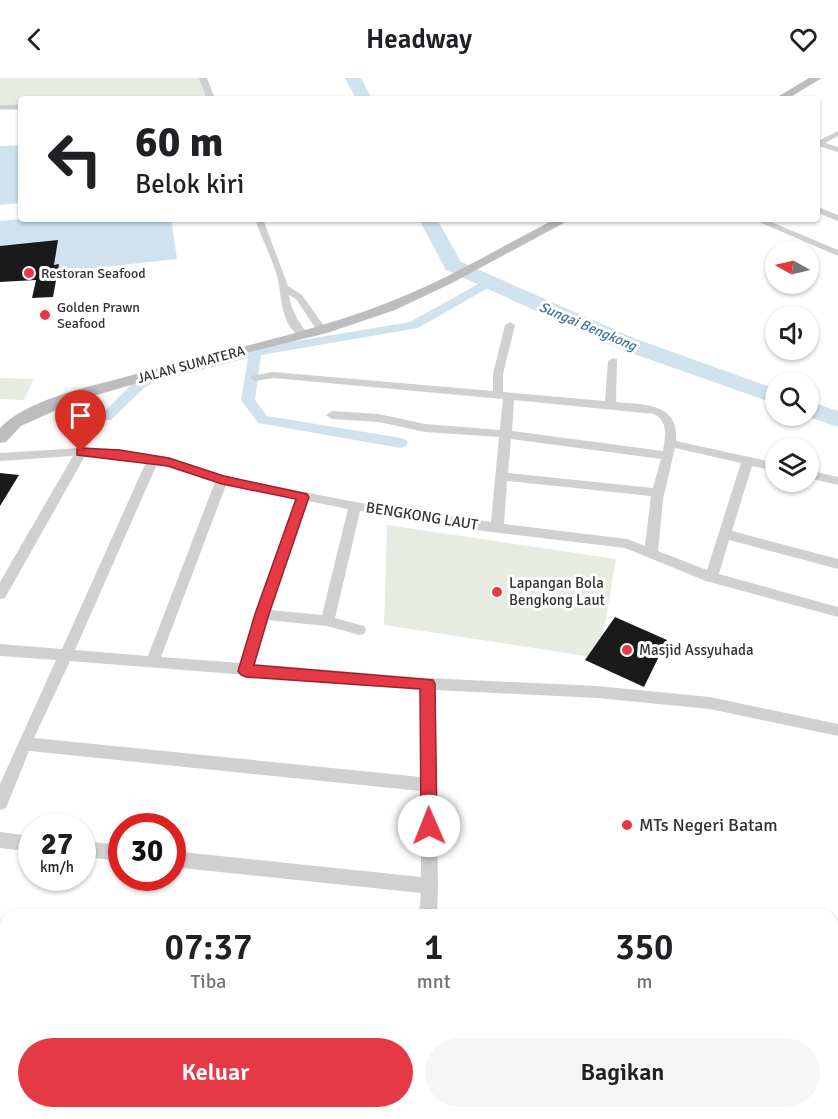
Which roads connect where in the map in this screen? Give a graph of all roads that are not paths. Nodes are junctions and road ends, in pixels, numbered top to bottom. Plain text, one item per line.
1 (203, 78) edge
2 (817, 78) edge
3 (210, 96) edge
4 (784, 96) edge
5 (0, 106) edge
6 (18, 107) edge
7 (838, 133) edge
8 (820, 142) edge
9 (820, 144) edge
10 (838, 150) edge
11 (820, 211) edge
12 (838, 218) edge
13 (260, 222) edge
14 (559, 222) edge
15 (763, 222) edge
16 (838, 253) edge
17 (285, 288) junction
18 (510, 325) dead end
19 (320, 326) junction
20 (299, 330) junction
21 (613, 361) dead end
22 (255, 378) dead end
23 (504, 395) junction
24 (610, 407) junction
25 (332, 415) dead end
26 (0, 420) edge
27 (505, 434) junction
28 (0, 438) edge
29 (670, 443) junction
30 (81, 452) junction
31 (667, 456) junction
32 (0, 457) edge
33 (153, 459) junction
34 (748, 461) junction
35 (765, 465) edge
36 (502, 476) junction
37 (819, 477) edge
38 (222, 480) junction
39 (838, 481) edge
40 (658, 493) junction
41 (303, 497) junction
42 (355, 506) junction
43 (497, 527) junction
44 (725, 534) junction
45 (651, 553) junction
46 (838, 564) edge
47 (711, 577) junction
48 (0, 594) edge
49 (838, 612) edge
50 (262, 614) junction
51 (327, 621) junction
52 (359, 630) dead end
53 (0, 650) edge
54 (66, 655) junction
55 (153, 663) junction
56 (246, 671) junction
57 (428, 684) junction
58 (838, 730) edge
59 (24, 744) junction
60 (429, 785) junction
61 (0, 803) edge
62 (0, 840) edge
63 (18, 842) edge
64 (186, 860) edge
65 (430, 886) junction
66 (428, 909) edge

1 - 3 street
2 - 4 main road
5 - 6 street
7 - 8 street
9 - 10 street
11 - 12 street
13 - 17 street
14 - 19 main road, JALAN SUMATERA
15 - 16 street
17 - 19 street
17 - 20 street
18 - 23 street
19 - 20 main road, JALAN SUMATERA
20 - 26 main road, JALAN SUMATERA
20 - 28 main road, JALAN SUMATERA
21 - 24 street
22 - 23 street
23 - 24 street
23 - 27 street
24 - 29 street
25 - 27 street
27 - 31 street
27 - 36 street
29 - 31 street
29 - 34 street
30 - 32 street, BENGKONG LAUT
30 - 33 street, BENGKONG LAUT
30 - 48 street
31 - 40 street
33 - 38 street, BENGKONG LAUT
33 - 54 street
34 - 35 street
34 - 44 street
36 - 40 street
36 - 43 street
37 - 39 street
38 - 41 street, BENGKONG LAUT
38 - 55 street
40 - 45 street
41 - 42 street, BENGKONG LAUT
41 - 50 street
42 - 43 street, BENGKONG LAUT
42 - 51 street
43 - 45 street, BENGKONG LAUT
44 - 46 street
44 - 47 street
45 - 47 street, BENGKONG LAUT
47 - 49 street, BENGKONG LAUT
50 - 51 street
50 - 56 street
51 - 52 street
53 - 54 street
54 - 55 street
54 - 59 street
55 - 56 street
56 - 57 street
57 - 58 street
57 - 60 street
59 - 60 street
59 - 61 street
60 - 65 street
62 - 63 street
64 - 65 street
65 - 66 street

